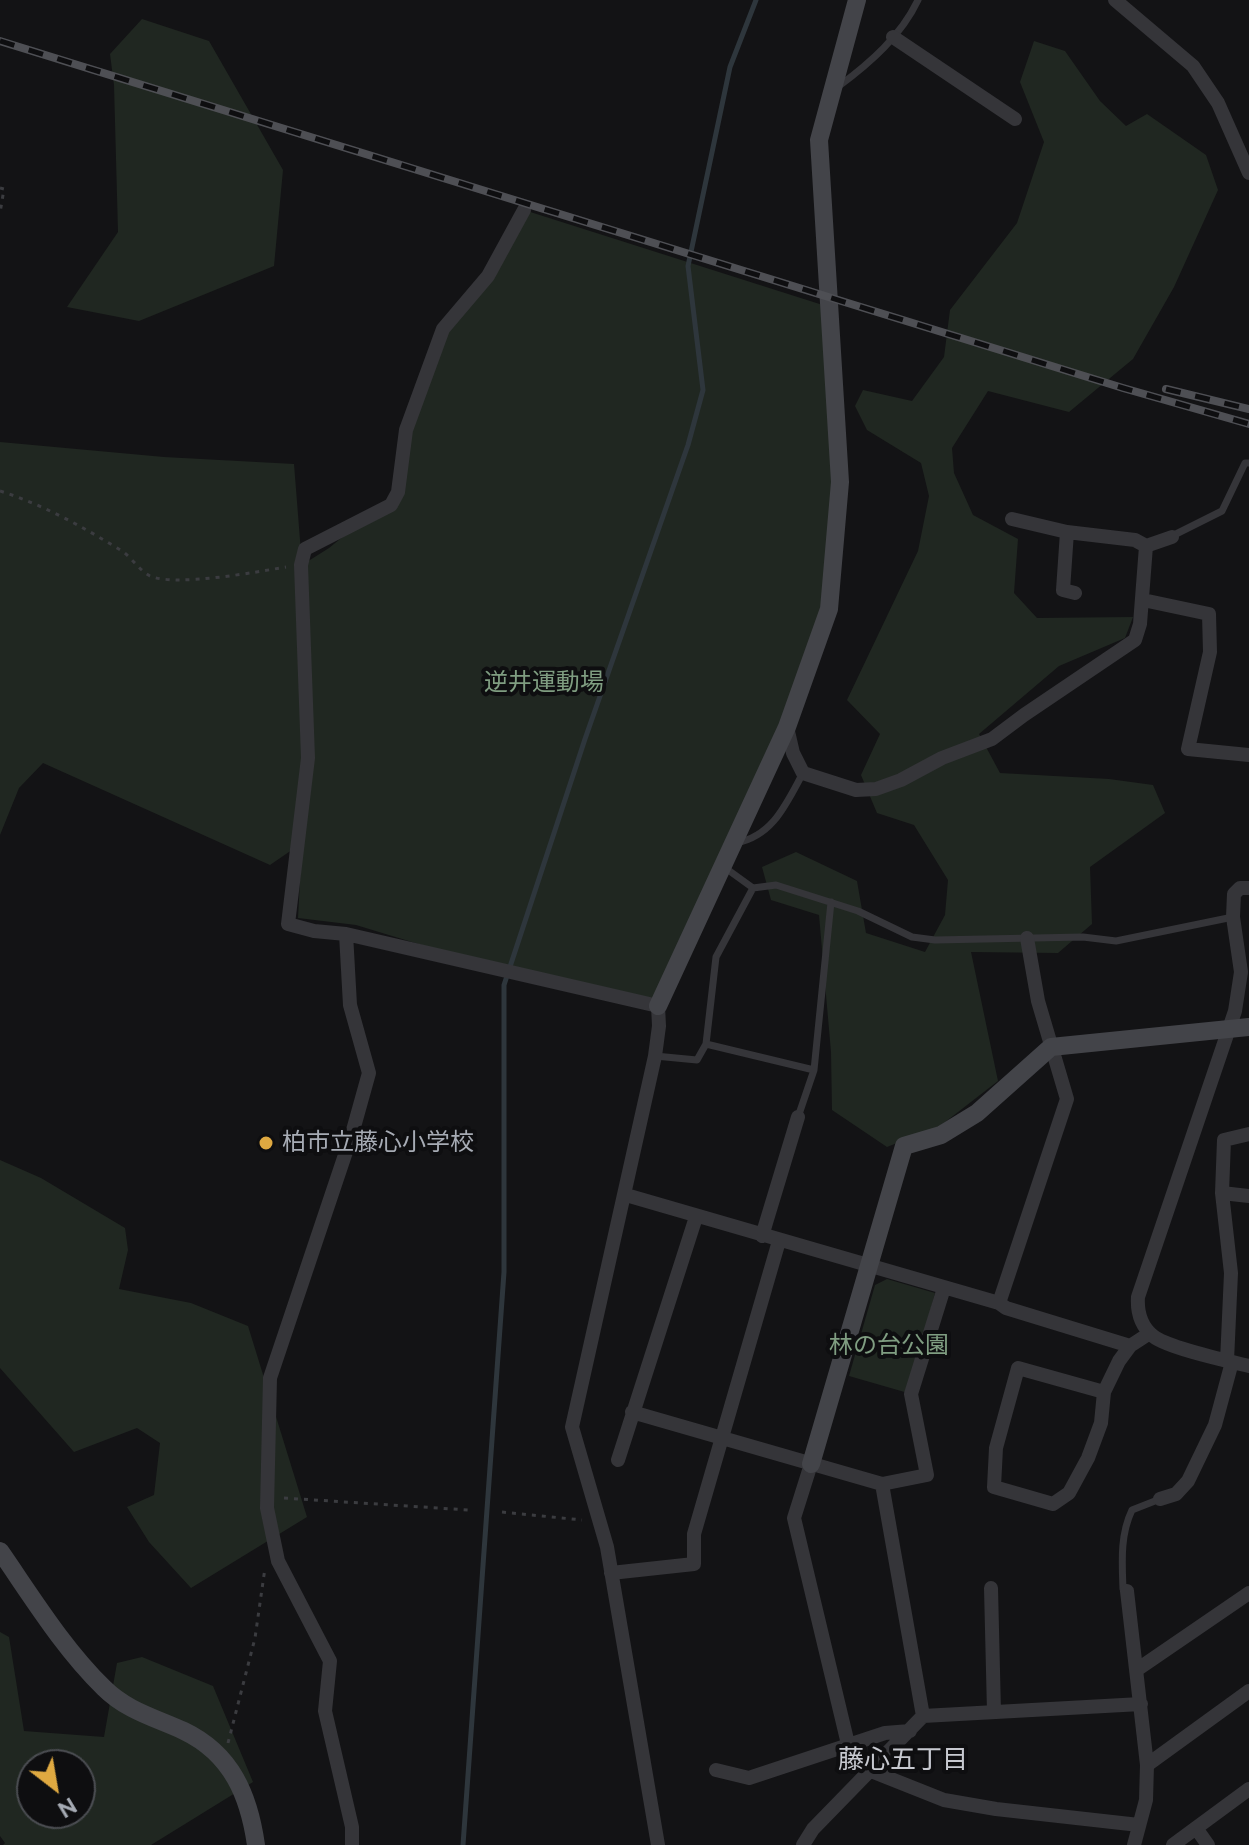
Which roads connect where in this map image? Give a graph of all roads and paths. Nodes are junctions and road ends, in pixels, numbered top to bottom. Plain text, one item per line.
1 (857, 0) edge
2 (918, 0) edge
3 (1115, 0) edge
4 (893, 37) junction
5 (831, 91) junction
6 (1015, 119) dead end
7 (1249, 173) edge
8 (0, 188) edge
9 (524, 210) dead end
10 (0, 213) edge
11 (1249, 463) edge
12 (0, 491) edge
13 (1012, 519) dead end
14 (1067, 532) junction
15 (1172, 537) joint
16 (1146, 546) junction
17 (301, 565) junction
18 (1075, 593) dead end
19 (1143, 600) junction
20 (787, 727) junction
21 (1249, 755) edge
22 (803, 773) junction
23 (733, 843) junction
24 (723, 866) junction
25 (753, 888) junction
26 (1249, 888) edge
27 (831, 902) junction
28 (1233, 917) junction
29 (346, 934) junction
30 (1027, 938) junction
31 (658, 1006) junction
32 (1249, 1027) edge
33 (1227, 1028) junction
34 (706, 1044) junction
35 (1051, 1047) junction
36 (655, 1056) junction
37 (814, 1070) junction
38 (798, 1117) joint
39 (1249, 1134) edge
40 (1222, 1193) junction
41 (626, 1195) junction
42 (1249, 1196) edge
43 (696, 1217) junction
44 (762, 1236) junction
45 (779, 1241) junction
46 (868, 1266) junction
47 (944, 1288) junction
48 (999, 1303) junction
49 (1150, 1333) junction
50 (1130, 1346) junction
51 (1230, 1361) junction
52 (1249, 1366) edge
53 (1104, 1392) junction
54 (632, 1412) junction
55 (723, 1438) junction
56 (618, 1460) dead end
57 (811, 1464) junction
58 (882, 1484) junction
59 (268, 1497) junction
60 (1160, 1499) joint
61 (468, 1510) dead end
62 (502, 1512) dead end
63 (600, 1521) junction
64 (0, 1551) edge
65 (278, 1561) junction
66 (611, 1573) junction
67 (991, 1588) dead end
68 (1127, 1591) joint
69 (1249, 1593) edge
70 (1138, 1669) junction
71 (1249, 1691) edge
72 (1141, 1704) junction
73 (994, 1712) junction
74 (923, 1716) junction
75 (910, 1731) junction
76 (848, 1744) junction
77 (218, 1755) junction
78 (1147, 1765) junction
79 (716, 1770) dead end
80 (871, 1771) junction
81 (1249, 1789) edge
82 (1139, 1825) junction
83 (1196, 1828) junction
84 (256, 1845) edge
85 (352, 1845) edge
86 (658, 1845) edge
87 (803, 1845) edge
88 (1134, 1845) edge
89 (1173, 1845) edge
90 (1208, 1845) edge

1 - 5 street
2 - 4 lane
3 - 7 street
4 - 5 lane
4 - 6 street
5 - 20 street
8 - 10 path
9 - 17 street
11 - 15 lane
12 - 17 path
13 - 14 street
14 - 16 street
14 - 18 street
15 - 16 street
16 - 19 street
17 - 29 street
19 - 21 street
19 - 22 street
20 - 22 street
20 - 23 street
22 - 23 lane
23 - 24 street
24 - 25 lane
24 - 31 street
25 - 27 lane
25 - 34 lane
26 - 28 street
27 - 30 lane
27 - 37 lane
28 - 30 lane
28 - 33 street
29 - 31 street
29 - 59 street
30 - 35 street
31 - 36 street
32 - 33 street
33 - 35 street
33 - 49 street
34 - 36 lane
34 - 37 lane
35 - 46 street
35 - 48 street
36 - 41 street
37 - 38 lane
38 - 44 street
39 - 40 street
40 - 42 street
40 - 51 street
41 - 43 street
41 - 63 street
43 - 44 street
43 - 54 street
44 - 45 street
45 - 46 street
45 - 55 street
46 - 47 street
46 - 57 street
47 - 48 street
47 - 58 street
48 - 50 street
49 - 50 street
49 - 51 street
50 - 53 street
51 - 52 street
51 - 60 street
53 - 53 street
54 - 55 street
54 - 56 street
55 - 57 street
55 - 66 street
57 - 58 street
57 - 76 street
58 - 74 street
59 - 61 path
59 - 65 street
60 - 68 lane
62 - 63 path
63 - 66 street
64 - 77 street
65 - 77 path
65 - 85 street
66 - 86 street
67 - 73 street
68 - 70 street
69 - 70 street
70 - 72 street
71 - 78 street
72 - 73 street
72 - 78 street
73 - 74 street
74 - 75 street
75 - 76 street
75 - 80 street
76 - 79 street
77 - 84 street
78 - 82 street
80 - 82 street
80 - 87 street
81 - 83 street
82 - 88 street
83 - 89 street
83 - 90 street

